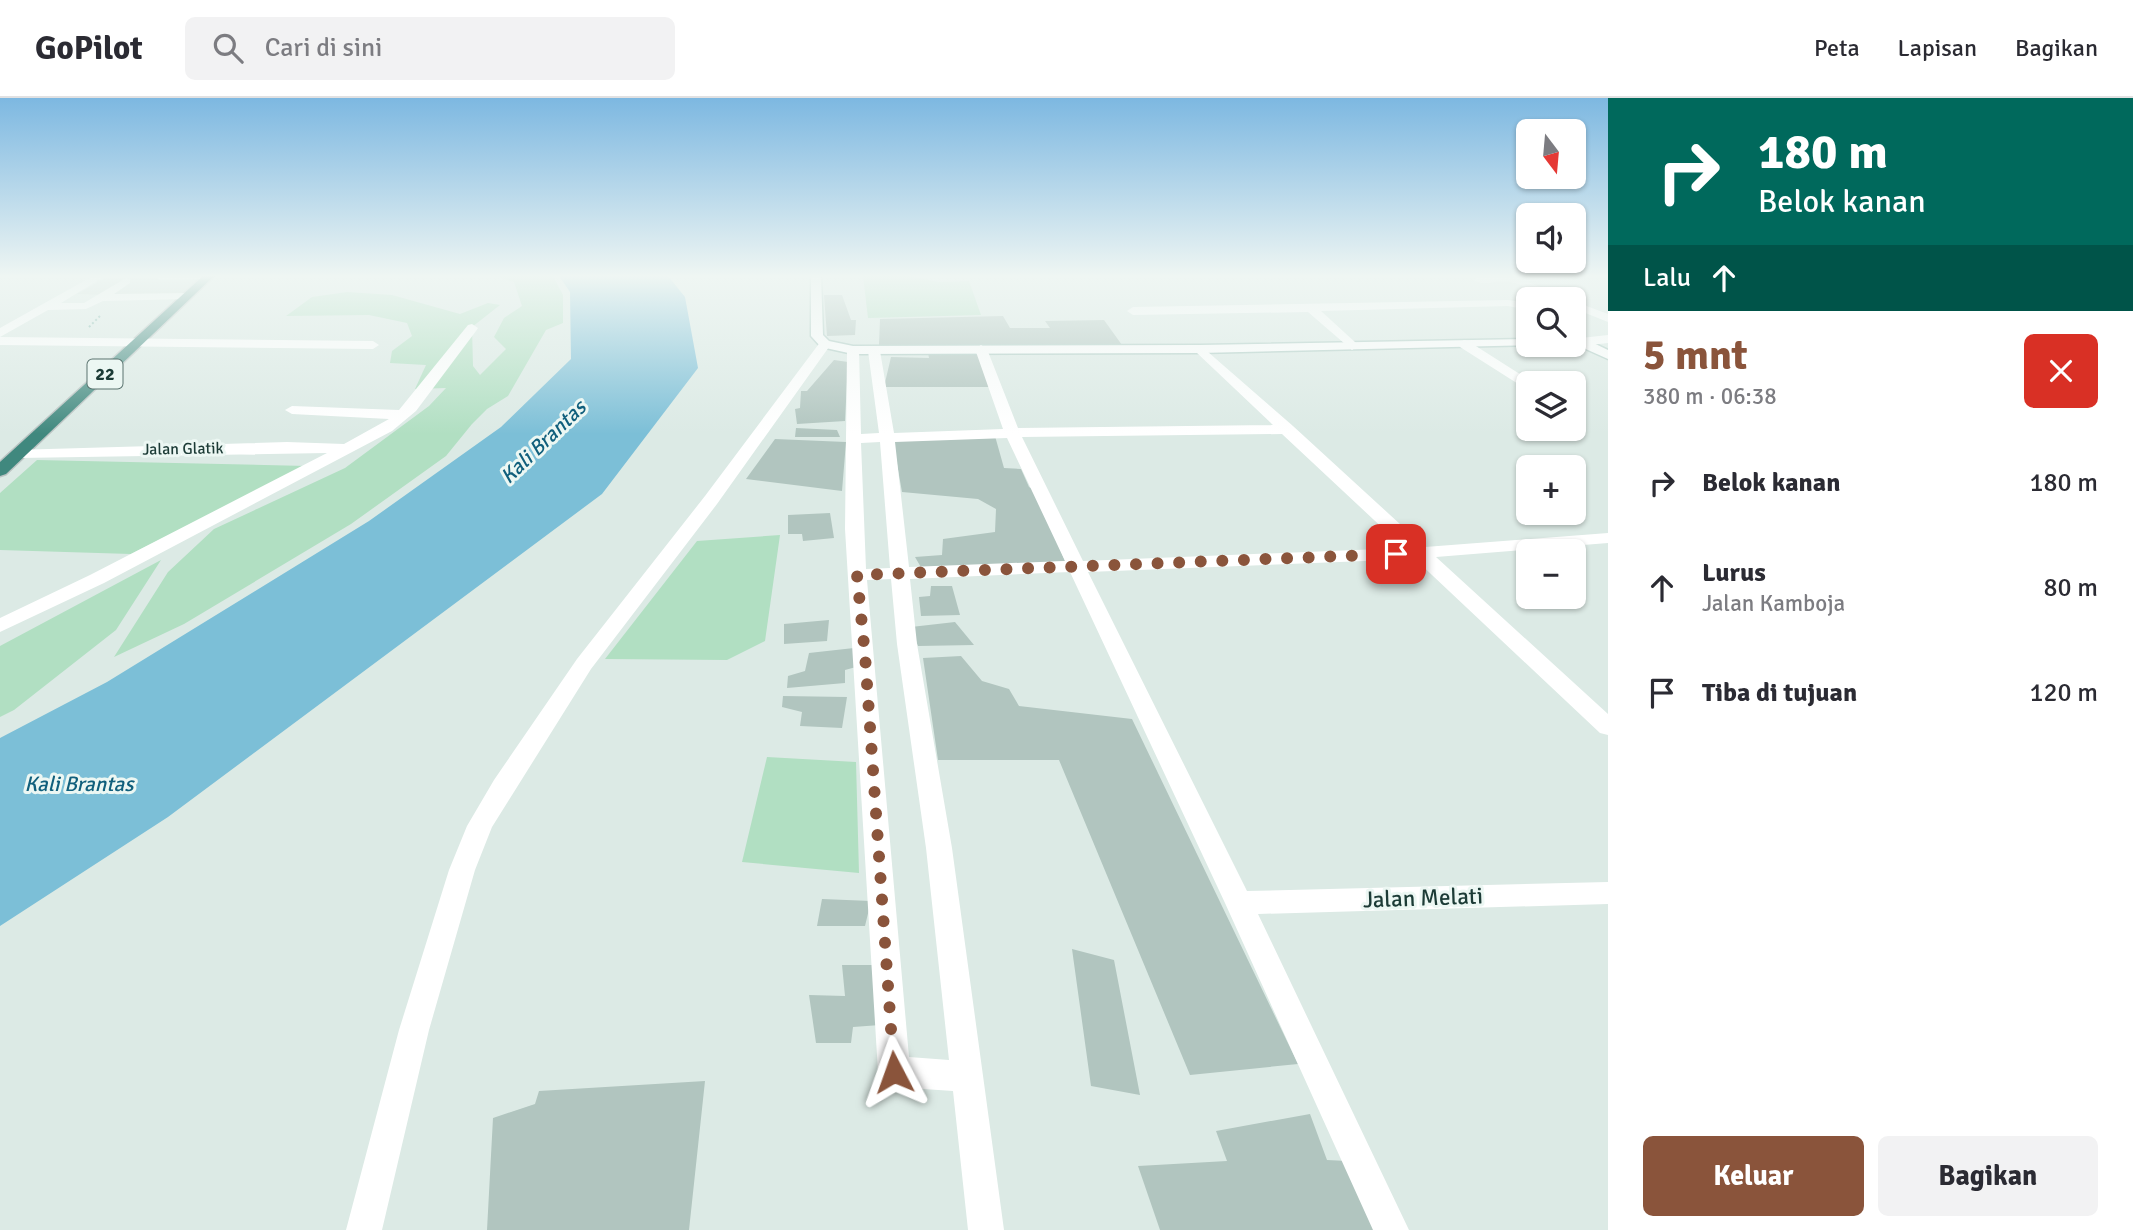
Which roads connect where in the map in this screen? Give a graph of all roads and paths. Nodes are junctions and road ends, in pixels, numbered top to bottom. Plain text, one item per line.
1 (154, 329) edge
2 (471, 329) edge
3 (817, 329) edge
4 (1333, 329) edge
5 (1586, 333) edge
6 (1603, 340) edge
7 (0, 341) edge
8 (141, 342) junction
9 (1516, 343) edge
10 (825, 344) junction
11 (1464, 344) junction
12 (373, 345) dead end
13 (1352, 346) junction
14 (1586, 346) edge
15 (981, 349) junction
16 (1200, 349) junction
17 (863, 351) junction
18 (1608, 355) edge
19 (1516, 376) edge
20 (292, 410) dead end
21 (405, 415) junction
22 (1288, 429) junction
23 (1012, 433) junction
24 (870, 438) junction
25 (348, 449) junction
26 (19, 453) junction
27 (0, 471) edge
28 (1608, 538) edge
29 (1423, 553) junction
30 (1075, 568) junction
31 (902, 574) junction
32 (857, 575) junction
33 (0, 626) edge
34 (1608, 727) edge
35 (1608, 893) edge
36 (1238, 903) junction
37 (967, 1076) junction
38 (364, 1230) edge
39 (986, 1230) edge
40 (1391, 1230) edge

1 - 8 highway, 22
2 - 21 street
3 - 10 street
4 - 13 street
5 - 6 street
7 - 8 street
8 - 12 street
8 - 26 highway, 22
9 - 11 street
10 - 17 street
10 - 38 street
11 - 13 street
11 - 19 street
13 - 16 street
14 - 18 street
15 - 16 street
15 - 17 street
15 - 23 street
16 - 22 street
17 - 24 street
17 - 24 street
20 - 21 street
21 - 25 street
22 - 23 street
22 - 29 street
23 - 24 street
23 - 30 street
24 - 31 street
24 - 32 street
25 - 26 street, Jalan Glatik
25 - 33 street
26 - 27 highway, 22
28 - 29 street
29 - 30 street
29 - 34 street
30 - 31 street
30 - 36 street
31 - 32 street
31 - 37 street
32 - 37 street
35 - 36 street, Jalan Melati
36 - 40 street
37 - 39 street

